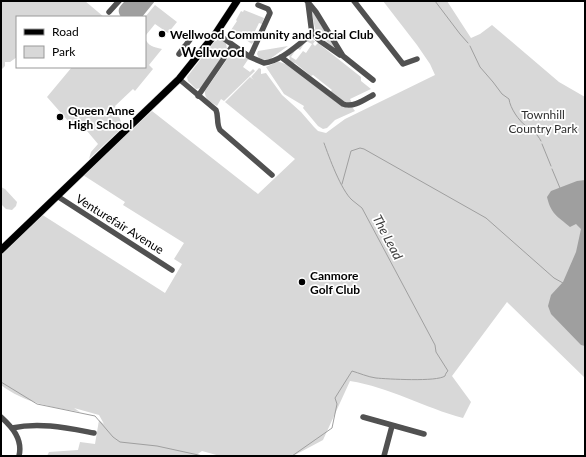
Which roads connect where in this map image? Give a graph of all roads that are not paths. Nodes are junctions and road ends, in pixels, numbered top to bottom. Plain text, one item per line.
1 (119, 1) edge
2 (237, 1) edge
3 (354, 1) edge
4 (307, 2) edge
5 (258, 5) dead end
6 (109, 12) dead end
7 (216, 33) junction
8 (312, 34) junction
9 (192, 37) dead end
10 (233, 45) junction
11 (184, 47) junction
12 (179, 54) dead end
13 (197, 56) junction
14 (343, 56) junction
15 (250, 57) junction
16 (281, 57) junction
17 (417, 59) dead end
18 (179, 79) junction
19 (373, 80) dead end
20 (373, 95) dead end
21 (198, 96) junction
22 (272, 175) dead end
23 (57, 196) junction
24 (1, 250) edge
25 (172, 270) dead end
26 (1, 417) edge
27 (363, 417) dead end
28 (392, 426) junction
29 (12, 428) junction
30 (94, 433) dead end
31 (424, 434) dead end
32 (386, 455) edge
33 (19, 456) edge

1 - 6 street
2 - 7 main road
3 - 17 street
4 - 8 street
4 - 14 street
5 - 15 street
7 - 10 street
7 - 13 main road
8 - 14 street
8 - 16 street
9 - 11 street
10 - 15 street
10 - 21 street
11 - 12 street
11 - 13 street
13 - 18 main road
14 - 19 street
15 - 16 street
16 - 20 street
18 - 21 street
18 - 23 main road
21 - 22 street
23 - 24 main road
23 - 25 street, Venturefair Avenue
26 - 29 street
27 - 28 street
28 - 31 street
28 - 32 street
29 - 30 street
29 - 33 street

